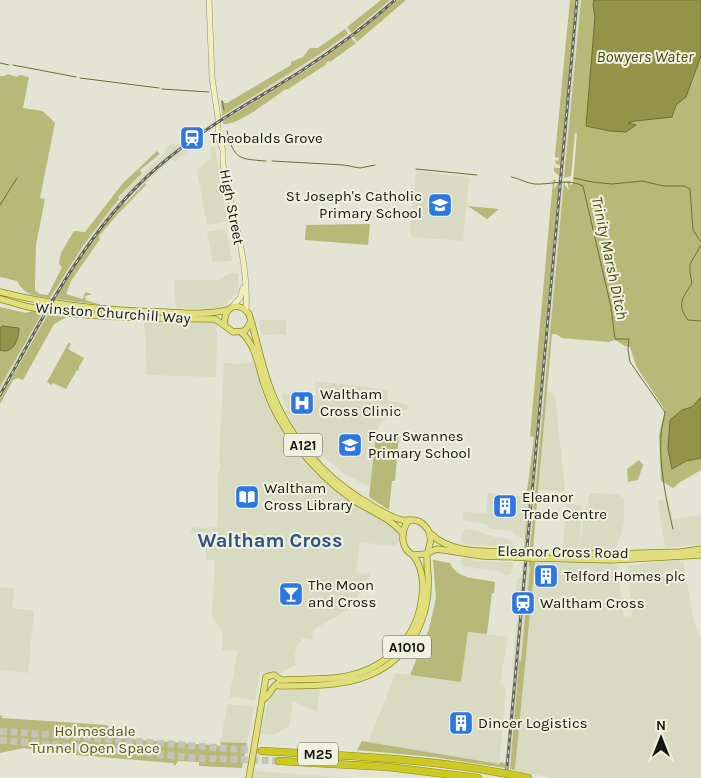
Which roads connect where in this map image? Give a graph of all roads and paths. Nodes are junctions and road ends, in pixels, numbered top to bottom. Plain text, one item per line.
1 (209, 0) edge
2 (246, 286) junction
3 (0, 292) edge
4 (0, 299) edge
5 (229, 309) junction
6 (246, 310) junction
7 (250, 323) junction
8 (225, 326) junction
9 (241, 332) junction
10 (410, 520) junction
11 (429, 532) junction
12 (403, 534) junction
13 (701, 549) edge
14 (428, 552) junction
15 (413, 555) junction
16 (514, 555) junction
17 (531, 555) junction
18 (701, 555) edge
19 (276, 677) junction
20 (265, 683) junction
21 (274, 686) junction
22 (264, 699) junction
23 (262, 751) tunnel mouth
24 (279, 761) tunnel mouth
25 (249, 776) edge
26 (478, 778) edge
27 (528, 778) edge

1 - 2 main road, High Street
2 - 5 main road
2 - 6 main road, High Street
3 - 5 main road, Winston Churchill Way
4 - 8 main road, Winston Churchill Way
5 - 6 main road
5 - 8 main road
6 - 7 main road
7 - 9 main road
7 - 10 main road, A121
8 - 9 main road
9 - 12 main road, A121
10 - 11 main road
10 - 12 main road
11 - 14 main road
11 - 16 main road, Eleanor Cross Road
12 - 15 main road
13 - 17 main road, Eleanor Cross Road
14 - 15 main road
14 - 16 main road, Eleanor Cross Road
14 - 21 main road, A1010
15 - 19 main road, A1010
16 - 17 main road, Eleanor Cross Road, bridge
17 - 18 main road, Eleanor Cross Road
19 - 20 main road
19 - 21 main road
20 - 21 main road
20 - 22 main road
21 - 22 main road
22 - 25 main road
23 - 27 highway, M25, bridge
24 - 26 highway, M25

